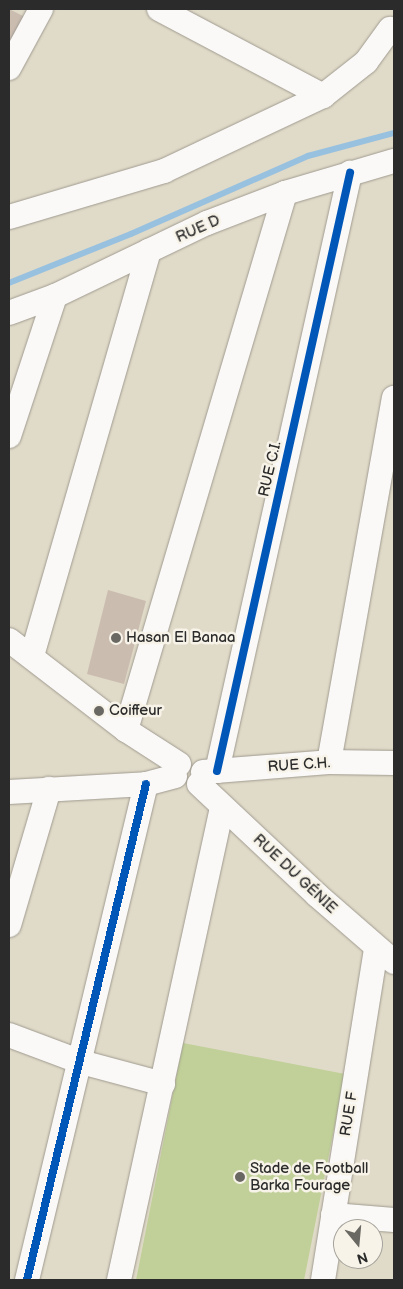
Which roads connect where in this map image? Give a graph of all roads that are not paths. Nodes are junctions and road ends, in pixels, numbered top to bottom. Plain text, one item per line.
1 (41, 9) edge
2 (159, 9) edge
3 (393, 32) edge
4 (9, 68) edge
5 (323, 96) junction
6 (394, 162) edge
7 (350, 173) junction
8 (285, 193) junction
9 (9, 217) edge
10 (149, 251) junction
11 (54, 296) junction
12 (9, 313) edge
13 (394, 398) edge
14 (9, 436) edge
15 (9, 640) edge
16 (32, 656) junction
17 (126, 730) junction
18 (329, 762) junction
19 (394, 763) edge
20 (177, 770) junction
21 (206, 776) junction
22 (146, 784) junction
23 (49, 789) junction
24 (9, 792) edge
25 (222, 807) junction
26 (9, 925) edge
27 (385, 955) edge
28 (9, 1035) edge
29 (81, 1062) junction
30 (163, 1084) junction
31 (333, 1215) junction
32 (394, 1220) edge
33 (28, 1280) edge
34 (119, 1280) edge
35 (323, 1280) edge

1 - 4 street
2 - 5 street
3 - 5 street
5 - 9 street
6 - 7 street, RUE D
7 - 8 street, RUE D
7 - 21 street, RUE C.I.
8 - 10 street, RUE D
8 - 17 street
10 - 11 street, RUE D
10 - 16 street
11 - 12 street, RUE D
11 - 14 street
13 - 18 street
15 - 16 street
16 - 17 street
17 - 20 street
18 - 19 street, RUE C.H.
18 - 21 street, RUE C.H.
20 - 21 street, RUE C.H.
20 - 22 street
21 - 25 street, RUE DU GÉNIE
22 - 23 street
22 - 29 street
23 - 24 street
23 - 26 street
25 - 27 street, RUE DU GÉNIE
25 - 30 street
27 - 31 street, RUE F
28 - 29 street
29 - 30 street
29 - 33 street
30 - 34 street
31 - 32 street
31 - 35 street, RUE F

